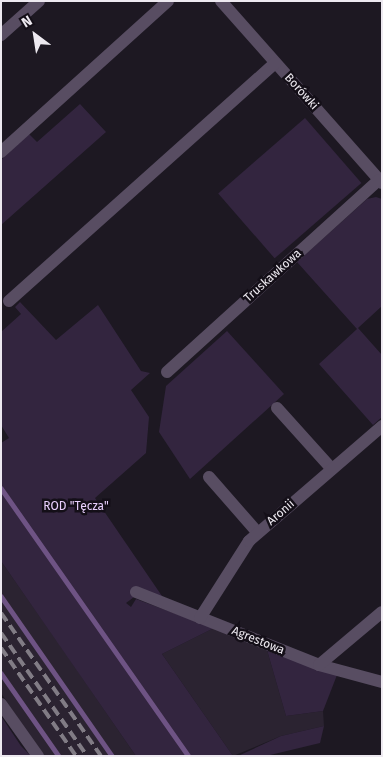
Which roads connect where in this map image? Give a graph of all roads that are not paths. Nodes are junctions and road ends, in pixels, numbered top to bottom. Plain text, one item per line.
1 (39, 1) edge
2 (168, 1) edge
3 (221, 1) edge
4 (1, 35) edge
5 (275, 63) junction
6 (1, 152) edge
7 (381, 182) edge
8 (9, 301) dead end
9 (167, 372) dead end
10 (277, 408) dead end
11 (382, 426) edge
12 (332, 469) junction
13 (209, 477) dead end
14 (258, 533) junction
15 (136, 592) dead end
16 (382, 612) edge
17 (200, 618) junction
18 (319, 665) junction
19 (382, 682) edge
20 (1, 704) edge
21 (38, 756) edge

1 - 4 street
2 - 6 street
3 - 5 street, Borówki
5 - 7 street, Borówki
5 - 8 street
7 - 9 street, Truskawkowa
10 - 12 street
11 - 12 street, Aronii
12 - 14 street, Aronii
13 - 14 street
14 - 17 street, Aronii
15 - 17 street, Agrestowa
16 - 18 street
17 - 18 street, Agrestowa
18 - 19 street, Agrestowa
20 - 21 street

